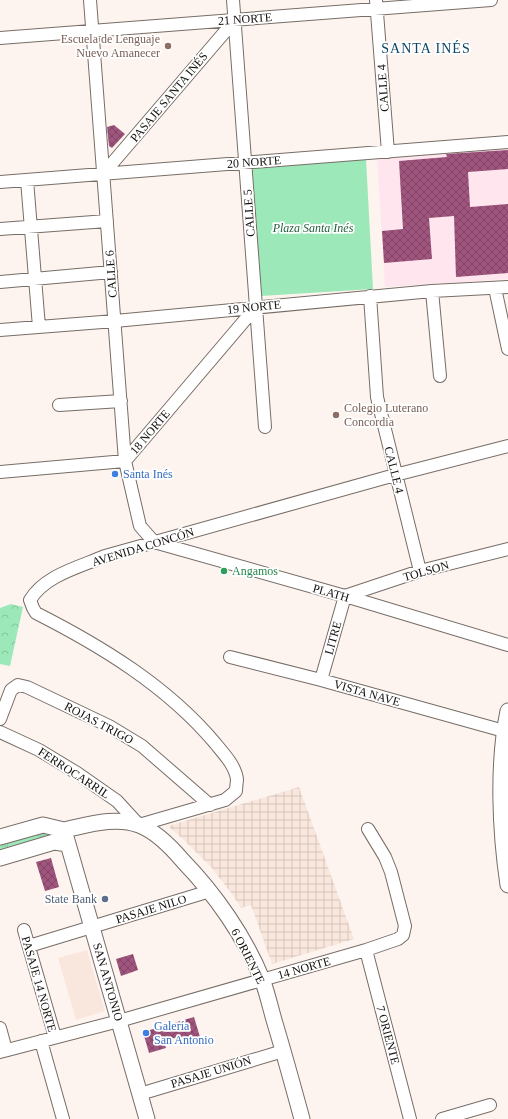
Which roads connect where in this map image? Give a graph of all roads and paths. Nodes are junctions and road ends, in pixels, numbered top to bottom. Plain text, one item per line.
1 (90, 0) edge
2 (233, 0) edge
3 (490, 0) edge
4 (376, 4) edge
5 (235, 20) junction
6 (93, 31) junction
7 (0, 38) edge
8 (508, 142) edge
9 (388, 152) junction
10 (246, 163) junction
11 (103, 174) junction
12 (26, 180) junction
13 (0, 182) edge
14 (107, 221) junction
15 (30, 227) junction
16 (0, 229) edge
17 (111, 272) junction
18 (35, 280) junction
19 (0, 282) edge
20 (508, 287) edge
21 (495, 288) junction
22 (432, 290) junction
23 (370, 296) junction
24 (256, 307) junction
25 (115, 321) junction
26 (39, 327) junction
27 (0, 330) edge
28 (508, 349) edge
29 (440, 376) dead end
30 (121, 401) junction
31 (59, 405) dead end
32 (265, 427) dead end
33 (508, 446) edge
34 (125, 461) junction
35 (0, 472) edge
36 (395, 475) junction
37 (154, 542) junction
38 (508, 549) edge
39 (420, 571) junction
40 (345, 596) junction
41 (508, 646) edge
42 (230, 657) dead end
43 (321, 680) junction
44 (508, 711) edge
45 (0, 719) edge
46 (504, 731) junction
47 (0, 732) edge
48 (505, 758) edge
49 (210, 805) junction
50 (139, 825) junction
51 (368, 830) dead end
52 (0, 837) edge
53 (66, 837) junction
54 (0, 858) edge
55 (508, 885) edge
56 (210, 891) junction
57 (93, 927) junction
58 (24, 930) dead end
59 (28, 946) junction
60 (366, 950) junction
61 (262, 980) junction
62 (119, 1021) junction
63 (0, 1028) edge
64 (55, 1037) junction
65 (41, 1041) junction
66 (3, 1051) edge
67 (283, 1051) junction
68 (140, 1094) junction
69 (490, 1105) dead end
70 (64, 1119) edge
71 (147, 1119) edge
72 (302, 1119) edge
73 (410, 1119) edge
74 (442, 1119) edge

1 - 6 street, CALLE 6
2 - 5 street, CALLE 5
3 - 4 street, 21 NORTE
4 - 5 street, 21 NORTE
4 - 9 street, CALLE 4
5 - 6 street, 21 NORTE
5 - 10 street, CALLE 5
5 - 11 street, PASAJE SANTA INÉS
6 - 7 street, 21 NORTE
6 - 11 street, CALLE 6
8 - 9 street, 20 NORTE
9 - 10 street, 20 NORTE
10 - 11 street, 20 NORTE
10 - 24 street, CALLE 5
11 - 12 street, 20 NORTE
11 - 14 street, CALLE 6
12 - 13 street, 20 NORTE
12 - 15 street
14 - 15 street
14 - 17 street, CALLE 6
15 - 16 street
15 - 18 street
17 - 18 street
17 - 25 street, CALLE 6
18 - 19 street
18 - 26 street
20 - 21 street, 19 NORTE
21 - 22 street, 19 NORTE
21 - 28 street
22 - 23 street, 19 NORTE
22 - 29 street
23 - 24 street, 19 NORTE
23 - 36 street, CALLE 4
24 - 25 street, 19 NORTE
24 - 32 street, CALLE 5
24 - 34 street, 18 NORTE
25 - 26 street, 19 NORTE
25 - 30 street, CALLE 6
26 - 27 street, 19 NORTE
30 - 31 street
30 - 34 street, CALLE 6
33 - 36 street, AVENIDA CONCÓN
34 - 35 street, 18 NORTE
34 - 37 street, CALLE 6
36 - 37 street, AVENIDA CONCÓN
36 - 39 street, CALLE 4
37 - 40 street, PLATH
37 - 49 street, AVENIDA CONCÓN
38 - 39 street, TOLSON
39 - 40 street, TOLSON
40 - 41 street, PLATH
40 - 43 street, LITRE
42 - 43 street, VISTA NAVE
43 - 46 street, VISTA NAVE
44 - 46 main road
45 - 49 street, ROJAS TRIGO
46 - 48 main road
47 - 50 street, FERROCARRIL
48 - 55 main road
49 - 50 street, AVENIDA CONCÓN
50 - 53 main road, 6 ORIENTE
50 - 56 main road, 6 ORIENTE
51 - 60 street, 14 NORTE
52 - 53 main road
53 - 54 main road
53 - 57 main road, SAN ANTONIO
56 - 57 street, PASAJE NILO
56 - 61 main road, 6 ORIENTE
57 - 59 street, PASAJE NILO
57 - 62 main road, SAN ANTONIO
58 - 59 street, PASAJE 14 NORTE
59 - 64 street, PASAJE 14 NORTE
60 - 61 street, 14 NORTE
60 - 73 street, 7 ORIENTE
61 - 62 street, 14 NORTE
61 - 67 main road, 6 ORIENTE
62 - 64 street, 14 NORTE
62 - 68 main road, SAN ANTONIO
63 - 66 street
64 - 65 street, 14 NORTE
65 - 66 street, 14 NORTE
65 - 70 street
67 - 68 street, PASAJE UNIÓN
67 - 72 main road, 6 ORIENTE
68 - 71 main road, SAN ANTONIO
69 - 74 street

